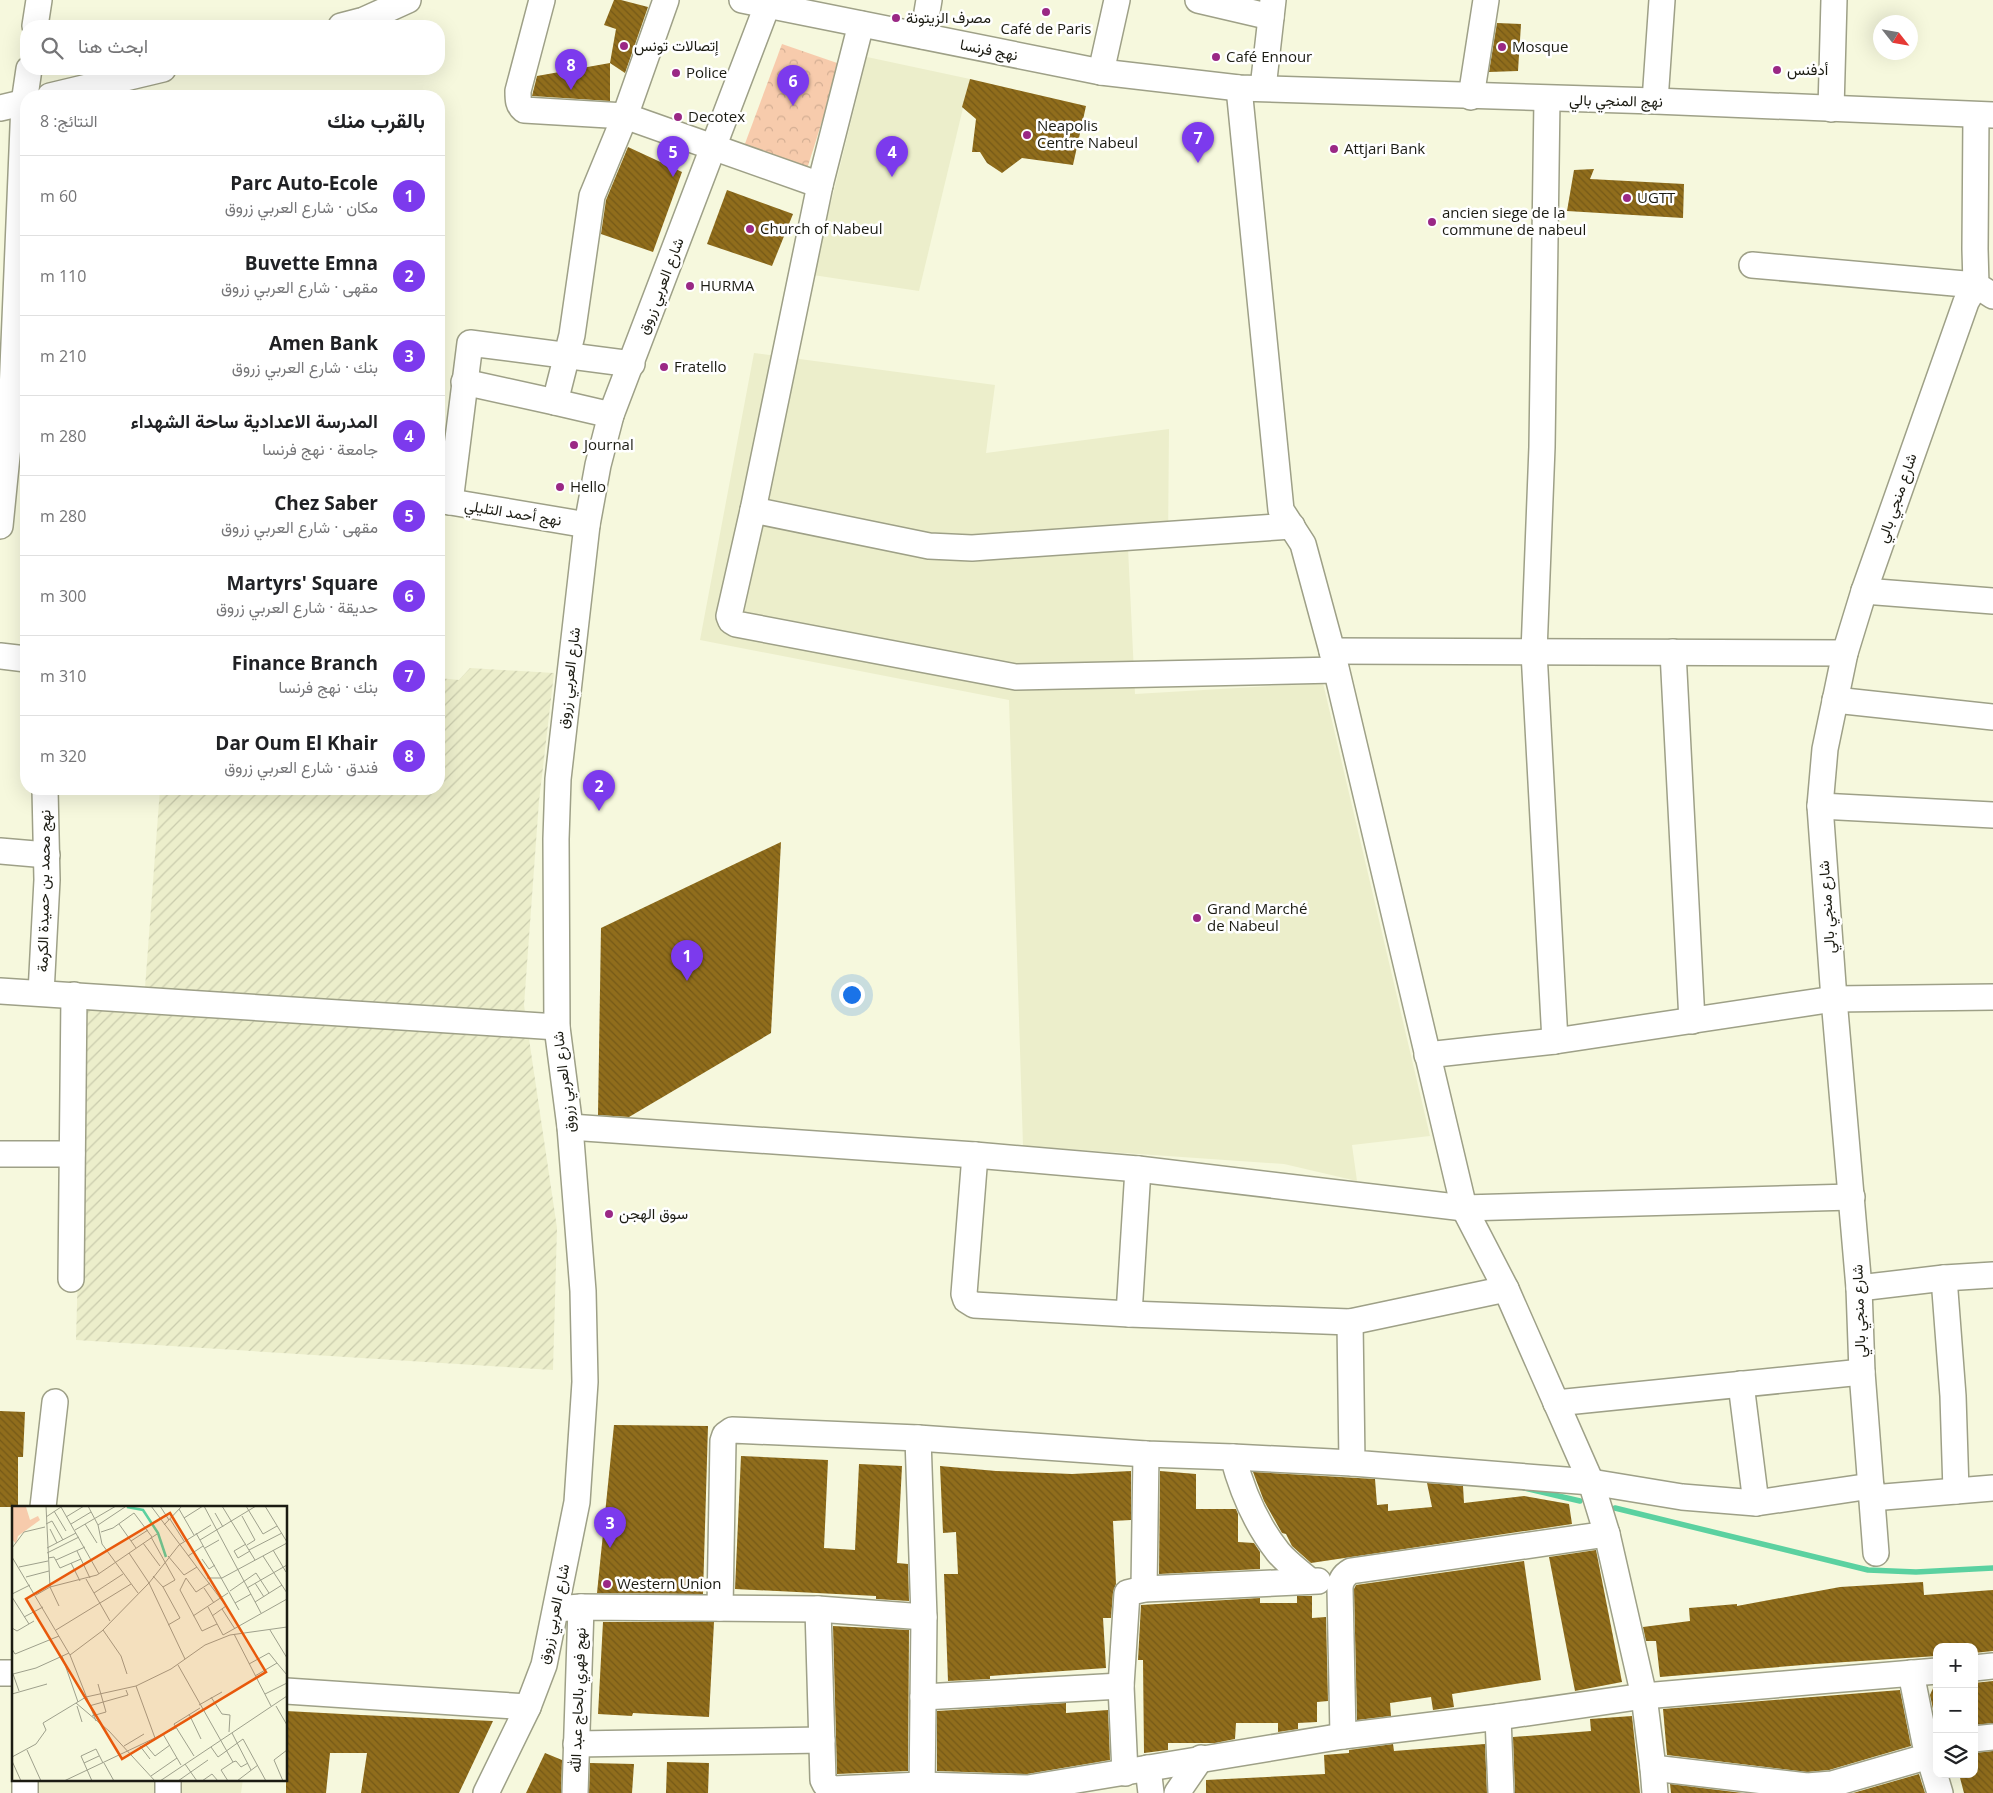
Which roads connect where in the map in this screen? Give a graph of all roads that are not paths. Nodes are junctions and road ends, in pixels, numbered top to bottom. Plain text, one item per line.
1 (39, 0) edge
2 (408, 0) edge
3 (542, 0) edge
4 (666, 0) edge
5 (742, 0) edge
6 (929, 0) edge
7 (1117, 0) edge
8 (1198, 0) edge
9 (1486, 0) edge
10 (1662, 0) edge
11 (1834, 0) edge
12 (767, 3) edge
13 (1272, 8) edge
14 (36, 20) edge
15 (364, 20) edge
16 (861, 24) junction
17 (923, 36) junction
18 (1100, 72) junction
19 (28, 75) edge
20 (146, 75) edge
21 (1239, 88) junction
22 (1263, 88) junction
23 (107, 89) edge
24 (26, 90) edge
25 (1471, 97) junction
26 (1547, 99) junction
27 (1655, 102) junction
28 (20, 103) edge
29 (0, 108) edge
30 (1831, 108) junction
31 (1984, 115) edge
32 (625, 116) junction
33 (20, 143) edge
34 (714, 148) junction
35 (820, 185) junction
36 (9, 232) edge
37 (1752, 265) dead end
38 (1985, 290) edge
39 (8, 292) edge
40 (566, 355) junction
41 (632, 364) junction
42 (464, 382) junction
43 (555, 402) junction
44 (611, 415) junction
45 (18, 418) edge
46 (445, 495) edge
47 (445, 501) edge
48 (753, 510) junction
49 (0, 517) edge
50 (588, 524) junction
51 (1292, 526) junction
52 (1864, 591) junction
53 (1993, 601) edge
54 (1534, 652) junction
55 (1673, 652) junction
56 (1845, 652) junction
57 (0, 656) edge
58 (20, 658) edge
59 (1334, 661) junction
60 (1836, 700) junction
61 (1993, 717) edge
62 (45, 795) edge
63 (1820, 806) junction
64 (1993, 815) edge
65 (0, 851) edge
66 (47, 855) junction
67 (0, 991) edge
68 (42, 993) junction
69 (74, 995) junction
70 (1993, 996) edge
71 (1834, 999) junction
72 (1692, 1021) junction
73 (556, 1027) junction
74 (1555, 1041) junction
75 (1427, 1056) junction
76 (570, 1127) junction
77 (0, 1154) edge
78 (72, 1154) junction
79 (974, 1155) junction
80 (1138, 1170) junction
81 (1852, 1197) junction
82 (1464, 1208) junction
83 (1993, 1275) edge
84 (1944, 1278) junction
85 (70, 1279) dead end
86 (1860, 1288) junction
87 (1506, 1289) junction
88 (1129, 1314) junction
89 (1350, 1322) junction
90 (1862, 1372) junction
91 (1741, 1384) junction
92 (55, 1402) dead end
93 (1556, 1403) junction
94 (918, 1438) junction
95 (1146, 1454) junction
96 (1233, 1457) junction
97 (1352, 1463) junction
98 (1590, 1482) junction
99 (1993, 1488) edge
100 (1956, 1491) junction
101 (1871, 1492) junction
102 (1756, 1503) junction
103 (43, 1506) edge
104 (1607, 1534) junction
105 (1876, 1553) dead end
106 (1310, 1581) junction
107 (1340, 1582) junction
108 (1144, 1589) junction
109 (581, 1607) junction
110 (556, 1608) junction
111 (720, 1608) junction
112 (818, 1610) junction
113 (924, 1617) junction
114 (1993, 1666) edge
115 (1978, 1668) edge
116 (1933, 1671) edge
117 (1911, 1673) junction
118 (1122, 1686) junction
119 (288, 1691) edge
120 (1644, 1696) junction
121 (923, 1697) junction
122 (528, 1707) junction
123 (1498, 1717) junction
124 (1343, 1736) junction
125 (1993, 1737) edge
126 (1978, 1739) edge
127 (822, 1740) junction
128 (576, 1744) junction
129 (1930, 1747) edge
130 (1202, 1758) junction
131 (1653, 1768) junction
132 (1137, 1770) junction
133 (25, 1780) edge
134 (168, 1780) edge
135 (922, 1789) edge
136 (25, 1793) edge
137 (168, 1793) edge
138 (486, 1793) edge
139 (575, 1793) edge
140 (1150, 1793) edge
141 (1177, 1793) edge
142 (1501, 1793) edge
143 (1654, 1793) edge
144 (1940, 1793) edge

1 - 14 street
2 - 15 street
3 - 32 street
4 - 32 street
5 - 12 street, نهج فرنسا
6 - 17 street
7 - 18 street
8 - 13 street
9 - 25 street
10 - 27 street
11 - 30 street
12 - 16 street, نهج فرنسا
12 - 34 street, شارع العربي زروق
13 - 22 street
16 - 17 street, نهج فرنسا
16 - 35 street
17 - 18 street, نهج فرنسا
18 - 21 street, نهج فرنسا
19 - 24 street
20 - 23 street
21 - 22 street, نهج المنجي بالي
21 - 51 street
22 - 25 street, نهج المنجي بالي
25 - 26 street, نهج المنجي بالي
26 - 27 street, نهج المنجي بالي
26 - 54 street
27 - 30 street, نهج المنجي بالي
28 - 29 street
30 - 31 street, نهج المنجي بالي
31 - 38 street
32 - 34 street
32 - 40 street
33 - 36 street
34 - 35 street
34 - 41 street, شارع العربي زروق
35 - 48 street
36 - 39 street
37 - 38 street
38 - 52 street, شارع منجي بالي
39 - 45 street
40 - 41 street
40 - 42 street
40 - 43 street
41 - 44 street, شارع العربي زروق
42 - 43 street
42 - 46 street
43 - 44 street
44 - 50 street, شارع العربي زروق
45 - 49 street
47 - 50 street, نهج أحمد التليلي
48 - 51 street
48 - 59 street
50 - 73 street, شارع العربي زروق
51 - 59 street
52 - 53 street
52 - 56 street, شارع منجي بالي
54 - 55 street
54 - 59 street
54 - 74 street
55 - 56 street
55 - 72 street
56 - 60 street, شارع منجي بالي
57 - 58 street
59 - 75 street
60 - 61 street
60 - 63 street, شارع منجي بالي
62 - 66 street, نهج محمد بن حميدة الكرمة
63 - 64 street
63 - 71 street, شارع منجي بالي
65 - 66 street
66 - 68 street, نهج محمد بن حميدة الكرمة
67 - 68 street
68 - 69 street
69 - 73 street
69 - 78 street
70 - 71 street
71 - 72 street
71 - 81 street, شارع منجي بالي
72 - 74 street
73 - 76 street, شارع العربي زروق
74 - 75 street
75 - 82 street
76 - 79 street
76 - 110 street, شارع العربي زروق
77 - 78 street
78 - 85 street
79 - 80 street
79 - 88 street
80 - 82 street
80 - 88 street
81 - 82 street
81 - 86 street, شارع منجي بالي
82 - 87 street
83 - 84 street
84 - 86 street
84 - 100 street
86 - 90 street, شارع منجي بالي
87 - 89 street
87 - 93 street
88 - 89 street
89 - 97 street
90 - 91 street
90 - 101 street, شارع منجي بالي
91 - 93 street
91 - 102 street
92 - 103 street
93 - 98 street
94 - 95 street
94 - 111 street
94 - 113 street
95 - 96 street
95 - 108 street
96 - 97 street
96 - 106 street
97 - 98 street
98 - 102 street
98 - 104 street
99 - 100 street
100 - 101 street
101 - 102 street
101 - 105 street, شارع منجي بالي
104 - 107 street
104 - 120 street
106 - 107 street
106 - 108 street
107 - 124 street
108 - 118 street
109 - 110 street
109 - 111 street
109 - 128 street, نهج فهري بالحاج عبد الله
110 - 122 street, شارع العربي زروق
111 - 112 street
112 - 113 street
112 - 127 street
113 - 121 street
114 - 115 street
116 - 117 street
117 - 120 street
117 - 129 street
118 - 121 street
118 - 132 street
119 - 122 street
120 - 123 street
120 - 131 street
121 - 135 street
122 - 138 street, شارع العربي زروق
123 - 124 street
123 - 142 street
124 - 130 street
125 - 126 street
127 - 128 street
127 - 135 street
128 - 139 street, نهج فهري بالحاج عبد الله
129 - 131 street
129 - 144 street
130 - 132 street
130 - 141 street
131 - 143 street
132 - 135 street
132 - 140 street
133 - 136 street
134 - 137 street

